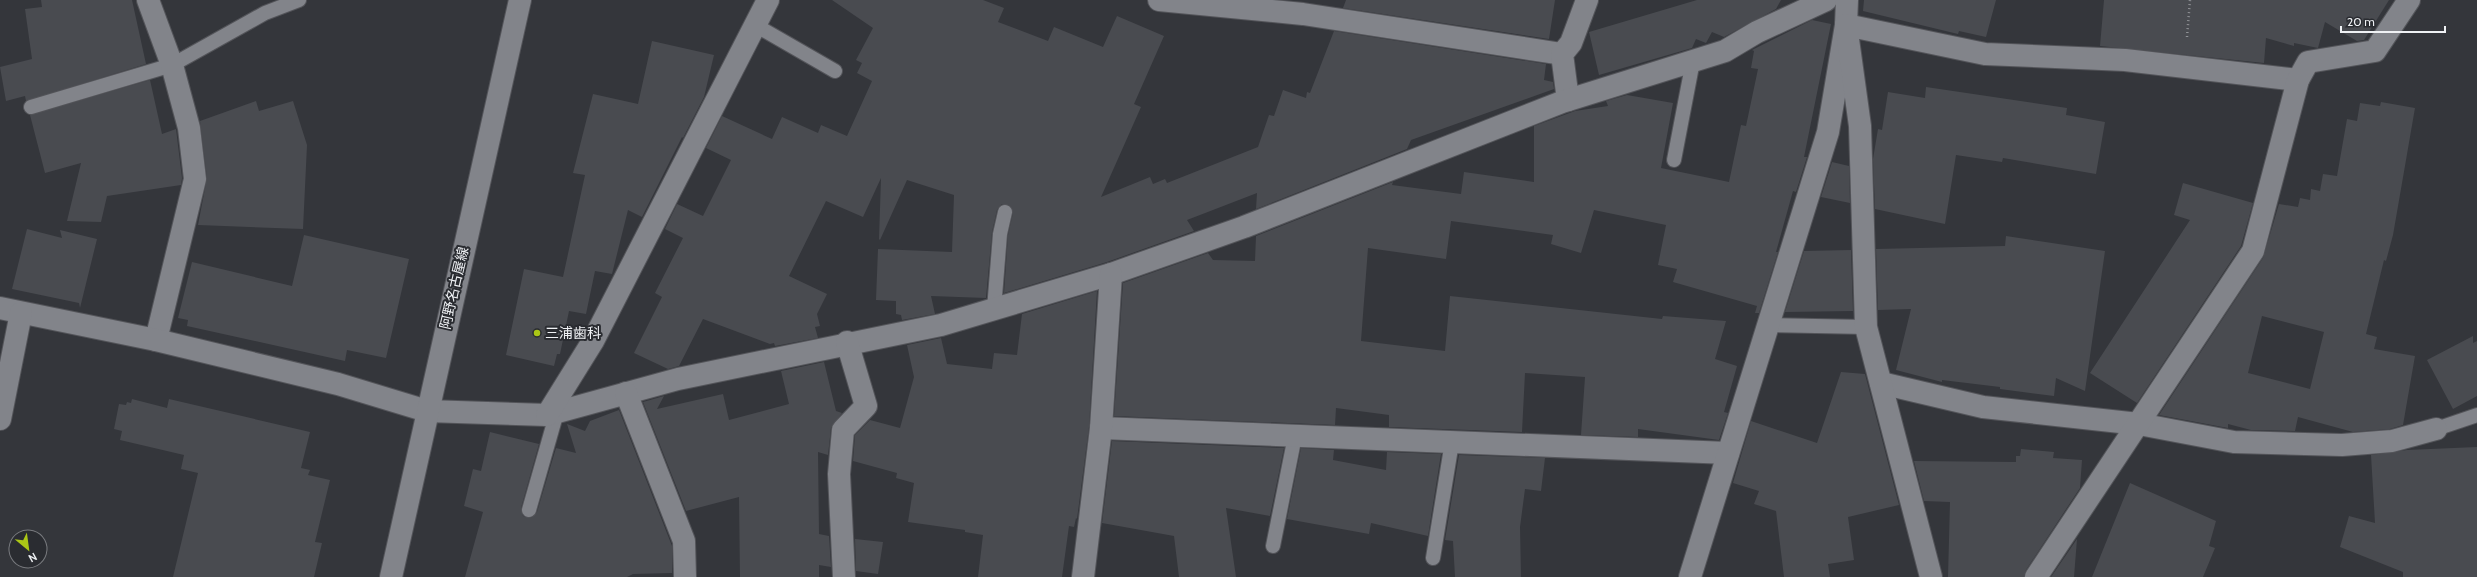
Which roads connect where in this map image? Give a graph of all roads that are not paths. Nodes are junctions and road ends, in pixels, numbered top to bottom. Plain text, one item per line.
1 (148, 0) edge
2 (299, 0) edge
3 (520, 0) edge
4 (768, 0) edge
5 (1159, 0) edge
6 (1587, 0) edge
7 (1826, 0) edge
8 (1847, 0) edge
9 (2409, 0) edge
10 (1304, 7) edge
11 (755, 25) junction
12 (1846, 25) junction
13 (1562, 54) junction
14 (1693, 61) junction
15 (172, 65) junction
16 (835, 71) dead end
17 (2298, 80) junction
18 (1568, 100) junction
19 (31, 107) dead end
20 (1674, 160) dead end
21 (1005, 212) dead end
22 (1111, 274) junction
23 (0, 308) edge
24 (994, 309) junction
25 (21, 314) junction
26 (1768, 325) junction
27 (1866, 327) junction
28 (156, 340) junction
29 (847, 342) junction
30 (1881, 383) junction
31 (626, 393) junction
32 (427, 411) junction
33 (552, 414) junction
34 (2477, 415) edge
35 (0, 419) edge
36 (2139, 424) junction
37 (1100, 428) junction
38 (2436, 429) joint
39 (1295, 436) junction
40 (1452, 442) junction
41 (1728, 453) junction
42 (529, 510) dead end
43 (1274, 546) dead end
44 (1433, 558) dead end
45 (391, 577) edge
46 (685, 577) edge
47 (844, 577) edge
48 (1083, 577) edge
49 (1690, 577) edge
50 (1931, 577) edge
51 (2036, 577) edge

1 - 15 street
2 - 15 lane
3 - 32 street, 阿野名古屋線
4 - 11 street
5 - 10 street
6 - 13 street
7 - 14 street
8 - 12 street
9 - 17 street
10 - 13 street
11 - 16 lane
11 - 33 street
12 - 17 street
12 - 26 street
12 - 27 street
13 - 18 street
14 - 18 street
14 - 20 lane
15 - 19 lane
15 - 28 street
17 - 36 street
18 - 22 street
21 - 24 lane
22 - 24 street
22 - 37 street
23 - 25 street
24 - 29 street
25 - 28 street
25 - 35 street
26 - 27 lane
26 - 41 street
27 - 30 street
28 - 32 street
29 - 31 street
29 - 47 street
30 - 36 street
30 - 50 street
31 - 33 street
31 - 46 street
32 - 33 street
32 - 45 street, 阿野名古屋線
33 - 42 lane
34 - 38 lane
36 - 38 street
36 - 51 street
37 - 39 street
37 - 48 street
39 - 40 street
39 - 43 lane
40 - 41 street
40 - 44 lane
41 - 49 street

